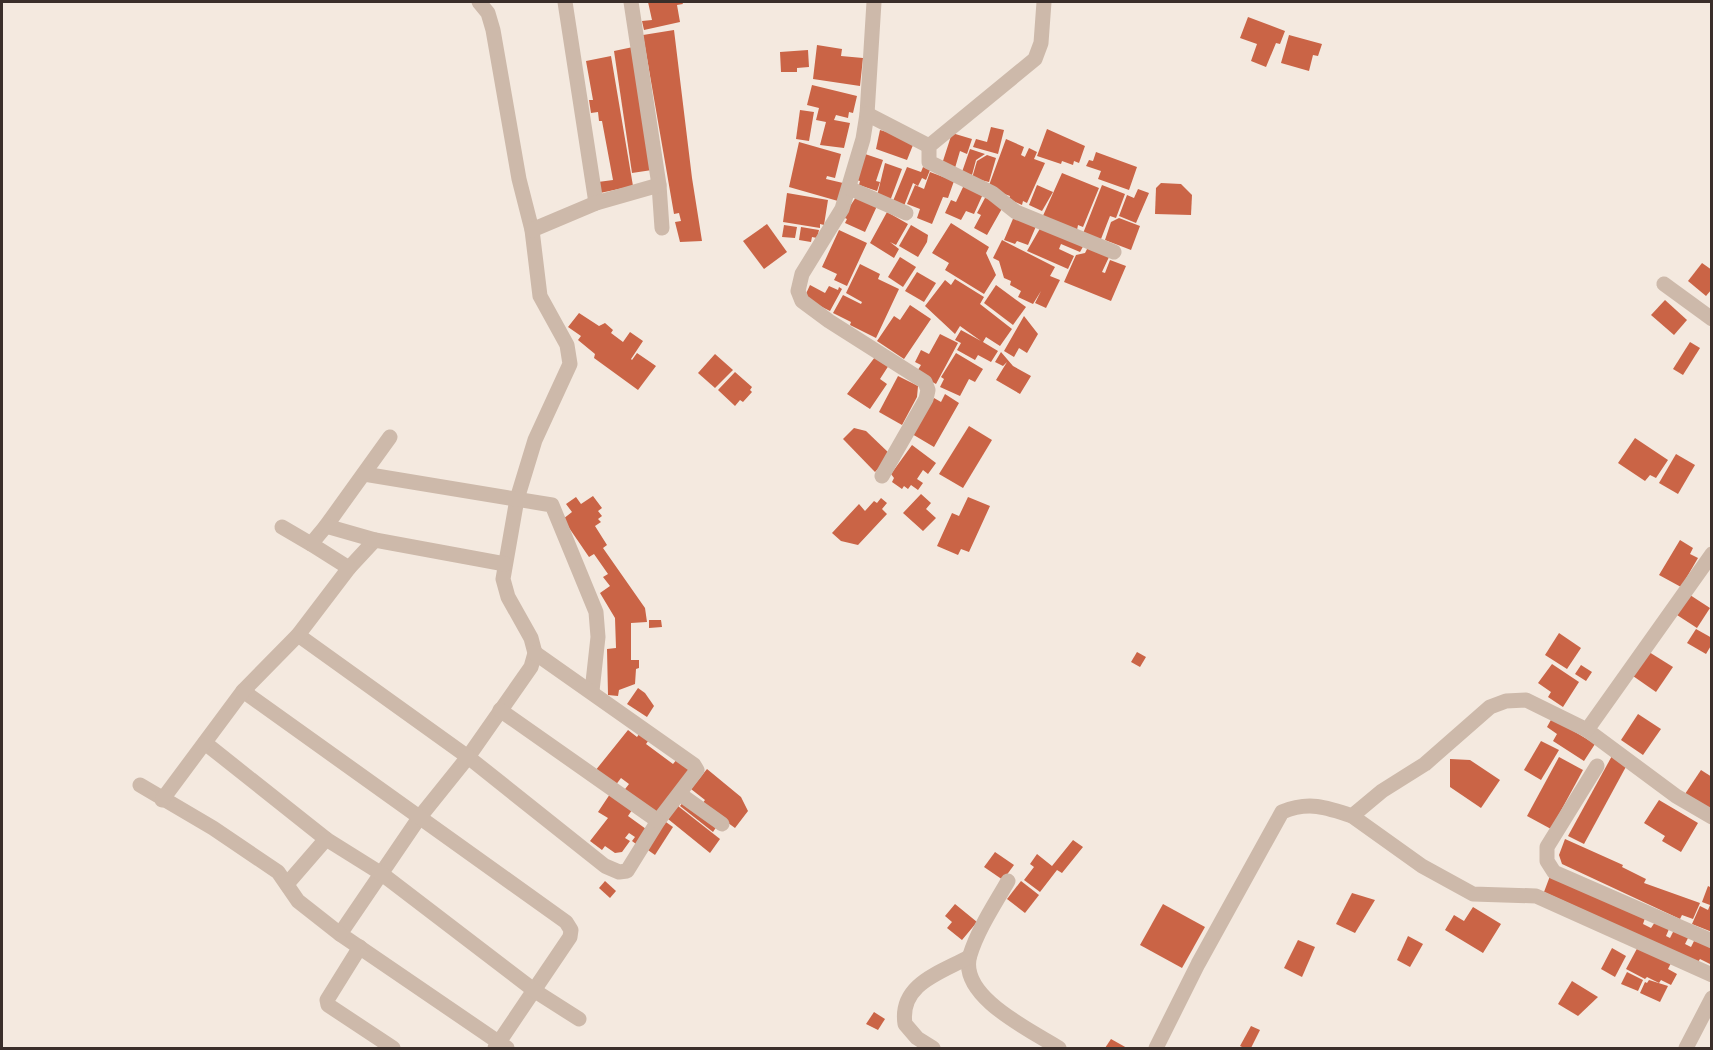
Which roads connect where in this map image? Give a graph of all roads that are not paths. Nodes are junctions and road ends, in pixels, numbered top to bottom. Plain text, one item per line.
1 (479, 2) edge
2 (565, 2) edge
3 (632, 2) edge
4 (873, 2) edge
5 (1044, 2) edge
6 (867, 114) junction
7 (929, 146) junction
8 (659, 185) junction
9 (849, 188) junction
10 (596, 203) junction
11 (906, 213) dead end
12 (662, 228) dead end
13 (532, 230) junction
14 (1114, 252) dead end
15 (1664, 284) dead end
16 (1712, 319) edge
17 (390, 437) dead end
18 (364, 474) junction
19 (882, 476) dead end
20 (518, 499) junction
21 (326, 526) junction
22 (282, 527) dead end
23 (375, 540) junction
24 (311, 544) junction
25 (1712, 554) edge
26 (505, 564) junction
27 (349, 568) junction
28 (298, 635) junction
29 (536, 652) junction
30 (243, 691) junction
31 (592, 691) junction
32 (500, 710) junction
33 (1587, 730) junction
34 (205, 743) junction
35 (468, 757) junction
36 (1597, 766) dead end
37 (140, 785) dead end
38 (680, 794) junction
39 (162, 800) junction
40 (1352, 816) junction
41 (1712, 817) edge
42 (419, 818) junction
43 (658, 821) junction
44 (722, 824) dead end
45 (326, 839) junction
46 (382, 874) junction
47 (1008, 881) dead end
48 (287, 884) junction
49 (340, 934) junction
50 (1712, 941) edge
51 (360, 947) junction
52 (969, 957) junction
53 (1712, 975) edge
54 (536, 991) junction
55 (1712, 998) edge
56 (579, 1019) dead end
57 (500, 1047) edge
58 (393, 1048) edge
59 (933, 1048) edge
60 (1059, 1048) edge
61 (1156, 1048) edge
62 (1686, 1048) edge

1 - 13 street
2 - 10 street
3 - 8 street
4 - 6 street
5 - 7 street
6 - 7 street
6 - 9 street
7 - 14 street
8 - 10 street
8 - 12 street
9 - 11 street
9 - 19 street
10 - 13 street
13 - 20 street
15 - 16 street
17 - 18 street
18 - 20 street
18 - 21 street
20 - 26 street
20 - 31 street
21 - 23 street
21 - 24 street
22 - 24 street
23 - 26 street
23 - 27 street
24 - 27 street
25 - 33 street
26 - 29 street
27 - 28 street
28 - 30 street
28 - 35 street
29 - 31 street
29 - 32 street
30 - 34 street
30 - 42 street
31 - 38 street
32 - 35 street
32 - 43 street
33 - 40 street
33 - 41 street
34 - 39 street
34 - 45 street
35 - 42 street
35 - 43 street
36 - 50 street
37 - 39 street
38 - 43 street
38 - 44 street
39 - 48 street
40 - 53 street
40 - 61 street
42 - 46 street
42 - 54 street
45 - 46 street
45 - 48 street
46 - 49 street
46 - 54 street
47 - 52 street
48 - 49 street
49 - 51 street
51 - 57 street
51 - 58 street
52 - 59 street
52 - 60 street
54 - 56 street
54 - 57 street
55 - 62 street

